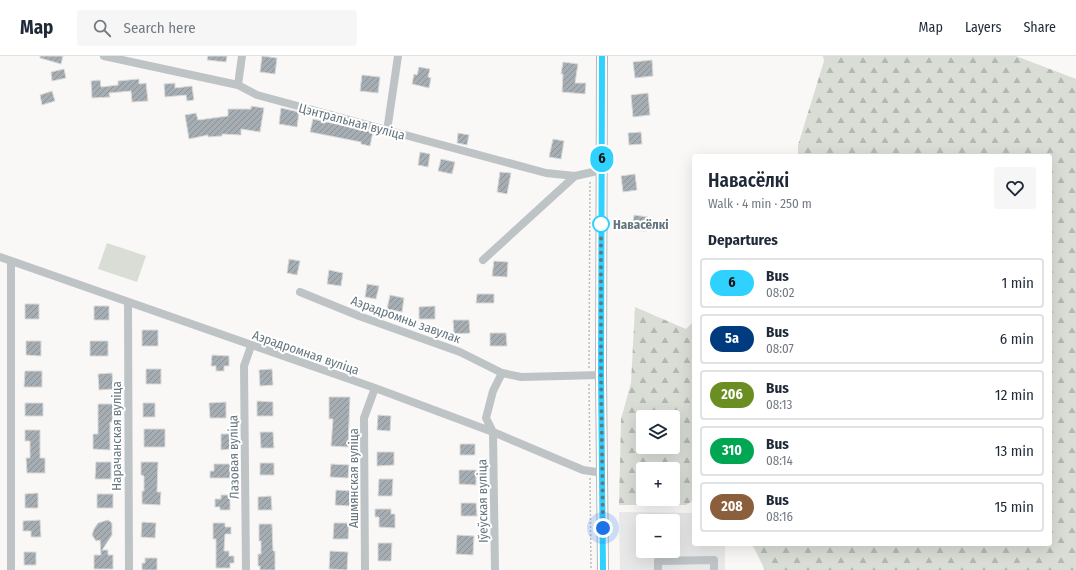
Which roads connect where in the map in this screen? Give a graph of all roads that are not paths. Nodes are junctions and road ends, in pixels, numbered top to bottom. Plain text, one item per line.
1 (104, 56) edge
2 (242, 56) edge
3 (398, 56) edge
4 (602, 56) edge
5 (238, 85) junction
6 (387, 131) junction
7 (602, 170) junction
8 (575, 176) junction
9 (0, 257) edge
10 (483, 260) dead end
11 (11, 262) junction
12 (300, 292) dead end
13 (128, 302) junction
14 (251, 346) junction
15 (502, 373) junction
16 (601, 375) junction
17 (375, 388) junction
18 (493, 432) junction
19 (603, 473) junction
20 (11, 570) edge
21 (129, 570) edge
22 (246, 570) edge
23 (365, 570) edge
24 (495, 570) edge
25 (603, 570) edge
26 (658, 570) edge
27 (714, 570) edge

1 - 5 street, Цэнтральная вуліца
2 - 5 street
3 - 6 street
4 - 7 main road
5 - 6 street, Цэнтральная вуліца
6 - 8 street, Цэнтральная вуліца
7 - 8 street, Цэнтральная вуліца
7 - 16 main road
8 - 10 street
9 - 11 street, Аэрадромная вуліца
11 - 13 street, Аэрадромная вуліца
11 - 20 street
12 - 15 street, Аэрадромны завулак
13 - 14 street, Аэрадромная вуліца
13 - 21 street, Нарачанская вуліца
14 - 17 street, Аэрадромная вуліца
14 - 22 street, Лазовая вуліца
15 - 16 street, Аэрадромны завулак
15 - 18 street, Іўеўская вуліца
16 - 19 main road
17 - 18 street, Аэрадромная вуліца
17 - 23 street, Ашмянская вуліца
18 - 19 street, Аэрадромная вуліца
18 - 24 street, Іўеўская вуліца
19 - 25 main road
26 - 27 street

